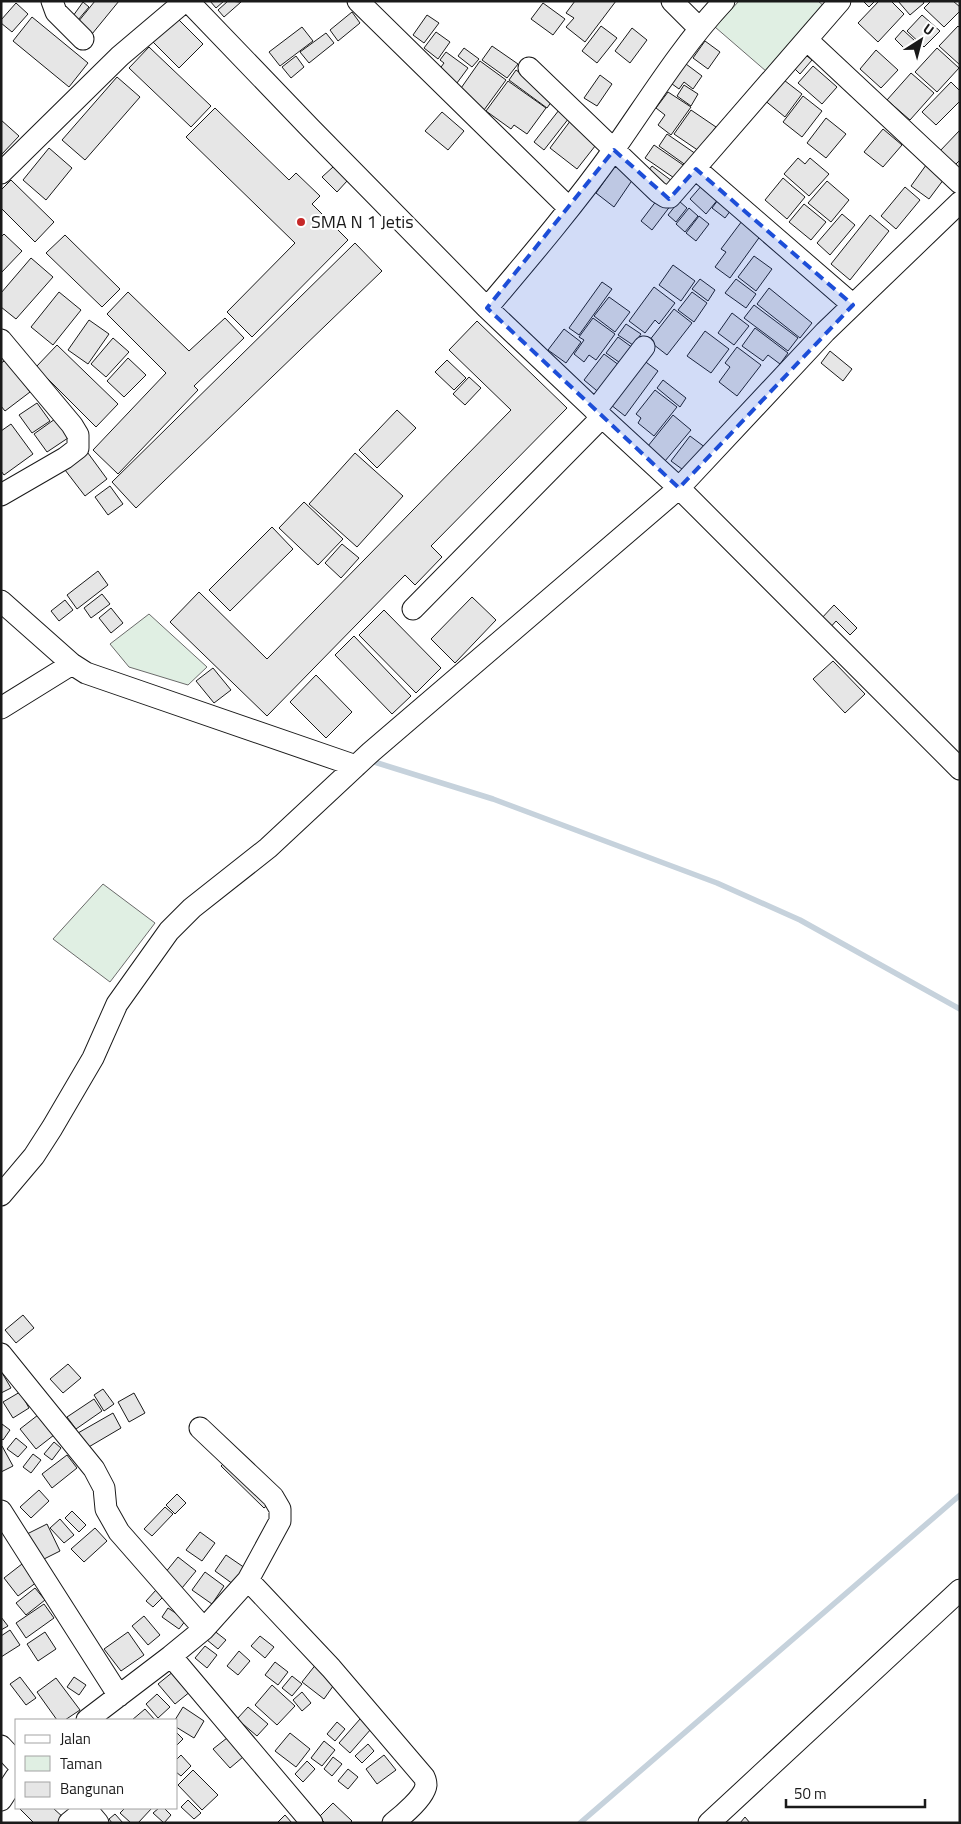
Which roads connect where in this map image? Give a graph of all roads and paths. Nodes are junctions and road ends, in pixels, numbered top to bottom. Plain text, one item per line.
1 (52, 1) edge
2 (187, 1) edge
3 (358, 1) edge
4 (672, 1) edge
5 (724, 1) edge
6 (840, 1) edge
7 (699, 28) junction
8 (83, 38) dead end
9 (807, 40) junction
10 (529, 68) dead end
11 (614, 150) junction
12 (696, 169) junction
13 (1, 173) edge
14 (960, 183) edge
15 (960, 202) edge
16 (569, 208) junction
17 (853, 305) junction
18 (487, 308) junction
19 (1, 340) edge
20 (644, 347) dead end
21 (599, 414) junction
22 (679, 488) junction
23 (1, 495) edge
24 (1, 601) edge
25 (413, 609) dead end
26 (72, 664) junction
27 (1, 708) edge
28 (362, 760) junction
29 (960, 769) edge
30 (1, 1195) edge
31 (1, 1354) edge
32 (200, 1428) dead end
33 (1, 1511) edge
34 (248, 1580) junction
35 (960, 1590) edge
36 (204, 1629) junction
37 (171, 1656) junction
38 (119, 1696) junction
39 (88, 1719) edge
40 (1, 1746) edge
41 (15, 1761) edge
42 (15, 1779) edge
43 (1, 1800) edge
44 (69, 1823) edge
45 (98, 1823) edge
46 (312, 1823) edge
47 (393, 1823) edge
48 (709, 1823) edge

1 - 8 street
2 - 13 street
2 - 18 street
3 - 16 street
4 - 7 street
5 - 7 street
6 - 9 street
7 - 11 street
9 - 12 street
9 - 14 street
10 - 11 street
11 - 12 street
11 - 16 street
12 - 17 street
15 - 17 street
16 - 18 street
17 - 22 street
18 - 21 street
19 - 23 street
20 - 21 street
21 - 22 street
21 - 25 street
22 - 28 street
22 - 29 street
24 - 26 street
26 - 27 street
26 - 28 street
28 - 30 street
31 - 36 street
32 - 34 street
33 - 38 street
34 - 36 street
34 - 47 street
35 - 48 street
36 - 37 street
37 - 38 street
37 - 46 street
38 - 39 street
40 - 41 street
42 - 43 street
44 - 45 street

